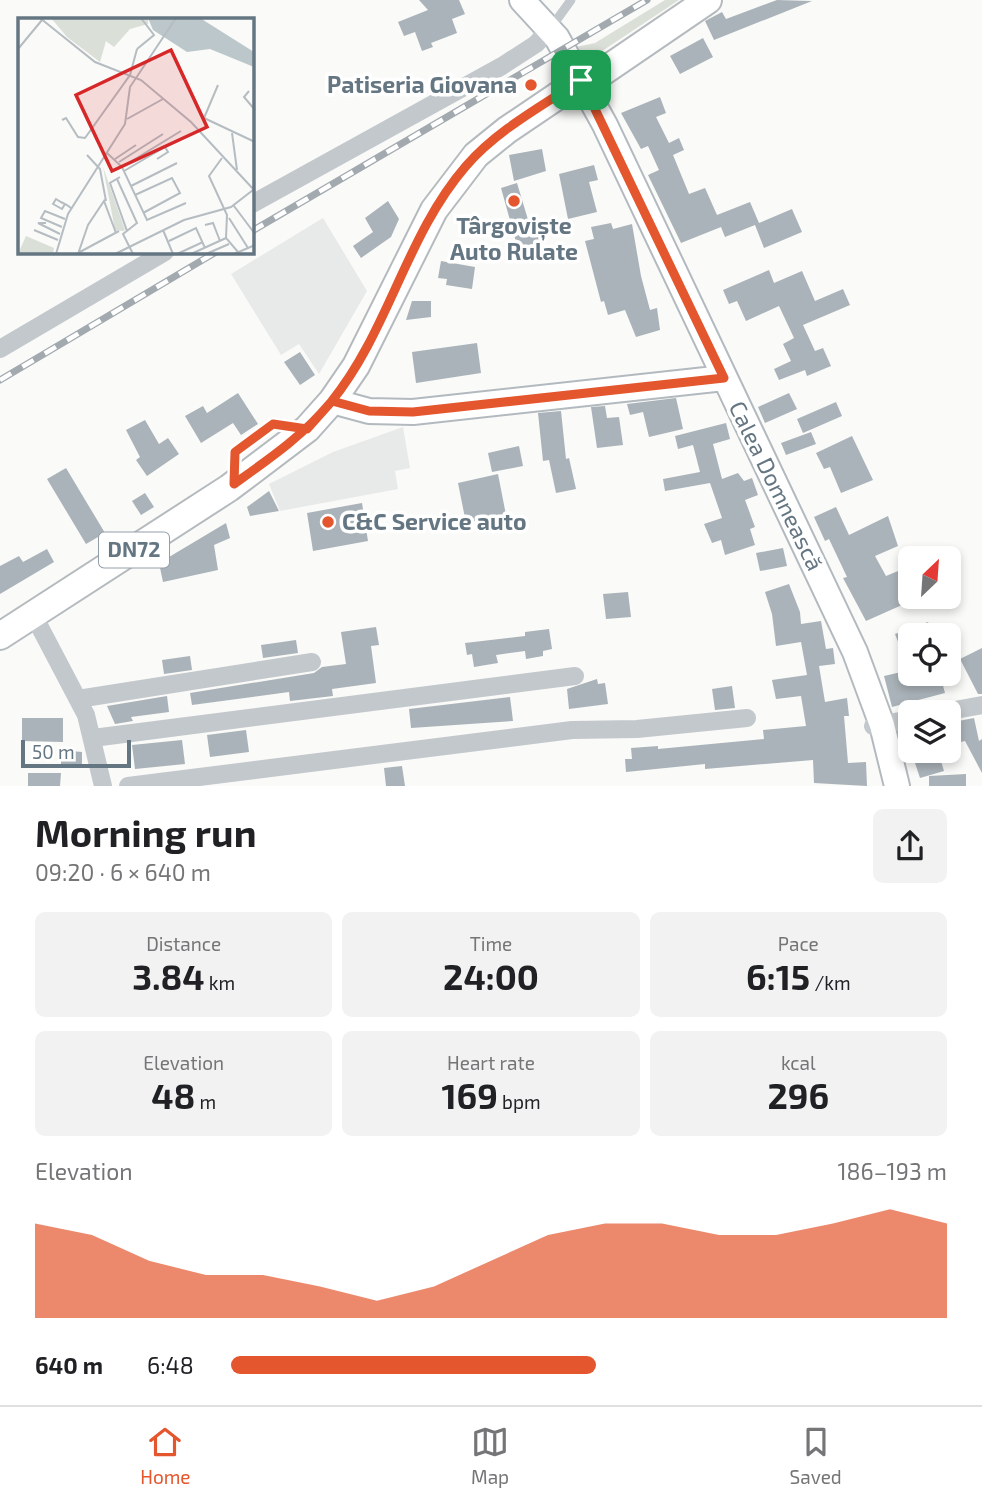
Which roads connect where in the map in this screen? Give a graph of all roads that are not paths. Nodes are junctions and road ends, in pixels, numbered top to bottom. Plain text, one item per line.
1 (522, 0) edge
2 (571, 0) edge
3 (682, 0) edge
4 (708, 0) edge
5 (550, 29) junction
6 (581, 80) junction
7 (254, 203) edge
8 (162, 254) edge
9 (0, 349) edge
10 (718, 379) junction
11 (332, 401) junction
12 (34, 615) junction
13 (0, 636) edge
14 (313, 662) dead end
15 (575, 676) dead end
16 (78, 699) junction
17 (982, 705) edge
18 (961, 709) edge
19 (747, 718) dead end
20 (898, 721) edge
21 (876, 726) junction
22 (93, 738) junction
23 (103, 786) edge
24 (128, 786) edge
25 (884, 786) edge
26 (897, 786) edge

1 - 5 main road
2 - 5 lane
3 - 6 main road, DN72
4 - 6 main road, DN72
5 - 6 main road
5 - 7 street
6 - 10 main road, Calea Domnească
6 - 10 main road, Calea Domnească
6 - 11 main road, DN72
8 - 9 street
10 - 11 main road
10 - 21 main road, Calea Domnească
11 - 12 main road, DN72
12 - 13 main road, DN72
12 - 16 street
14 - 16 street
15 - 22 street
16 - 22 street
17 - 18 street
19 - 24 street
20 - 21 street
21 - 25 main road, Calea Domnească
21 - 26 main road, Calea Domnească
22 - 23 street

